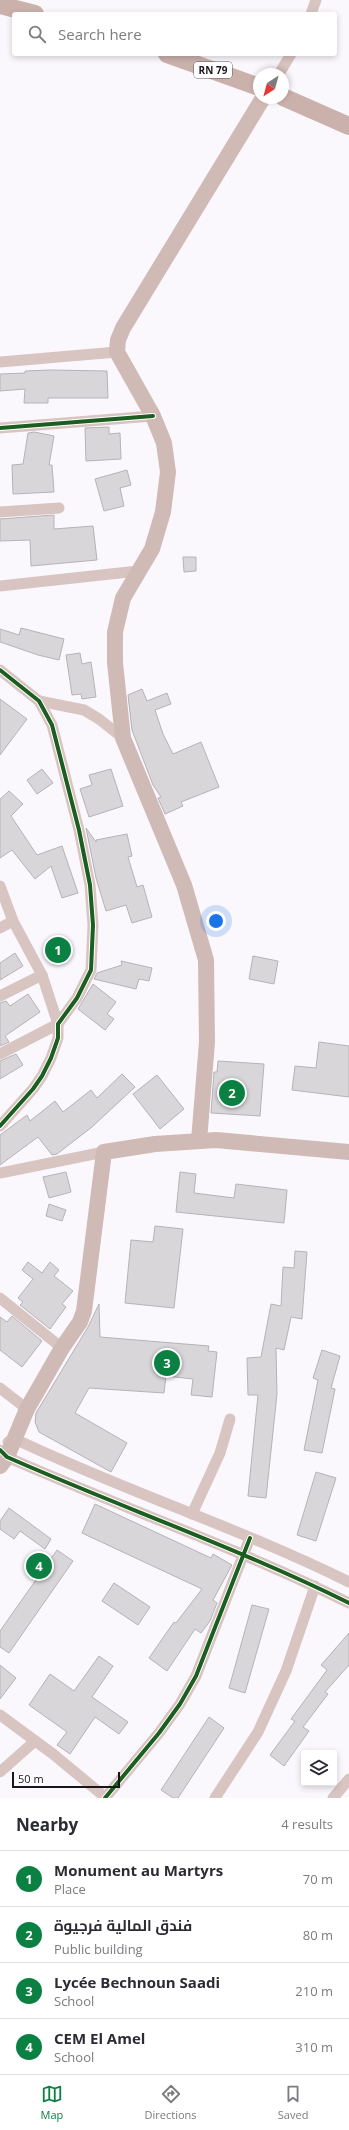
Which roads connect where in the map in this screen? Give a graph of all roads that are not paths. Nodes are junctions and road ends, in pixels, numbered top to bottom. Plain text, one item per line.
1 (316, 0) edge
2 (0, 5) edge
3 (27, 12) edge
4 (312, 12) edge
5 (173, 56) edge
6 (290, 56) edge
7 (282, 68) edge
8 (253, 85) edge
9 (289, 100) edge
10 (259, 104) edge
11 (349, 126) edge
12 (117, 352) junction
13 (0, 362) edge
14 (153, 416) junction
15 (0, 428) edge
16 (59, 508) dead end
17 (0, 512) edge
18 (138, 571) junction
19 (0, 586) edge
20 (0, 670) edge
21 (39, 701) junction
22 (123, 738) junction
23 (0, 886) edge
24 (13, 921) junction
25 (0, 928) edge
26 (42, 974) junction
27 (0, 996) edge
28 (58, 1024) junction
29 (0, 1054) edge
30 (0, 1126) edge
31 (199, 1141) junction
32 (104, 1152) junction
33 (349, 1152) edge
34 (0, 1173) edge
35 (0, 1298) edge
36 (62, 1348) junction
37 (0, 1388) edge
38 (27, 1408) junction
39 (230, 1419) dead end
40 (4, 1451) edge
41 (192, 1514) junction
42 (250, 1538) junction
43 (243, 1553) junction
44 (349, 1582) edge
45 (315, 1586) junction
46 (349, 1603) edge
47 (0, 1715) edge
48 (35, 1741) junction
49 (0, 1772) edge
50 (349, 1779) edge
51 (105, 1798) edge
52 (215, 1798) edge
53 (333, 1798) edge

1 - 4 street
2 - 3 main road
5 - 8 main road, RN 79
6 - 7 street
9 - 11 main road
10 - 12 main road
12 - 13 street
12 - 14 main road
14 - 15 street
14 - 18 main road
16 - 17 street
18 - 19 street
18 - 22 main road
20 - 21 street
21 - 22 street
21 - 28 street
22 - 31 main road
23 - 24 street
24 - 25 street
24 - 26 street
26 - 27 street
26 - 28 street
28 - 29 street
28 - 30 street
31 - 32 main road
31 - 33 main road
32 - 34 street
32 - 36 main road
35 - 36 street
36 - 38 main road
37 - 38 street
38 - 40 main road
39 - 41 street
40 - 41 street
40 - 43 street
41 - 42 street
42 - 43 street
42 - 44 street
43 - 45 street
43 - 51 street
45 - 46 street
45 - 52 street
47 - 48 street
48 - 49 street
48 - 51 street
50 - 53 street

